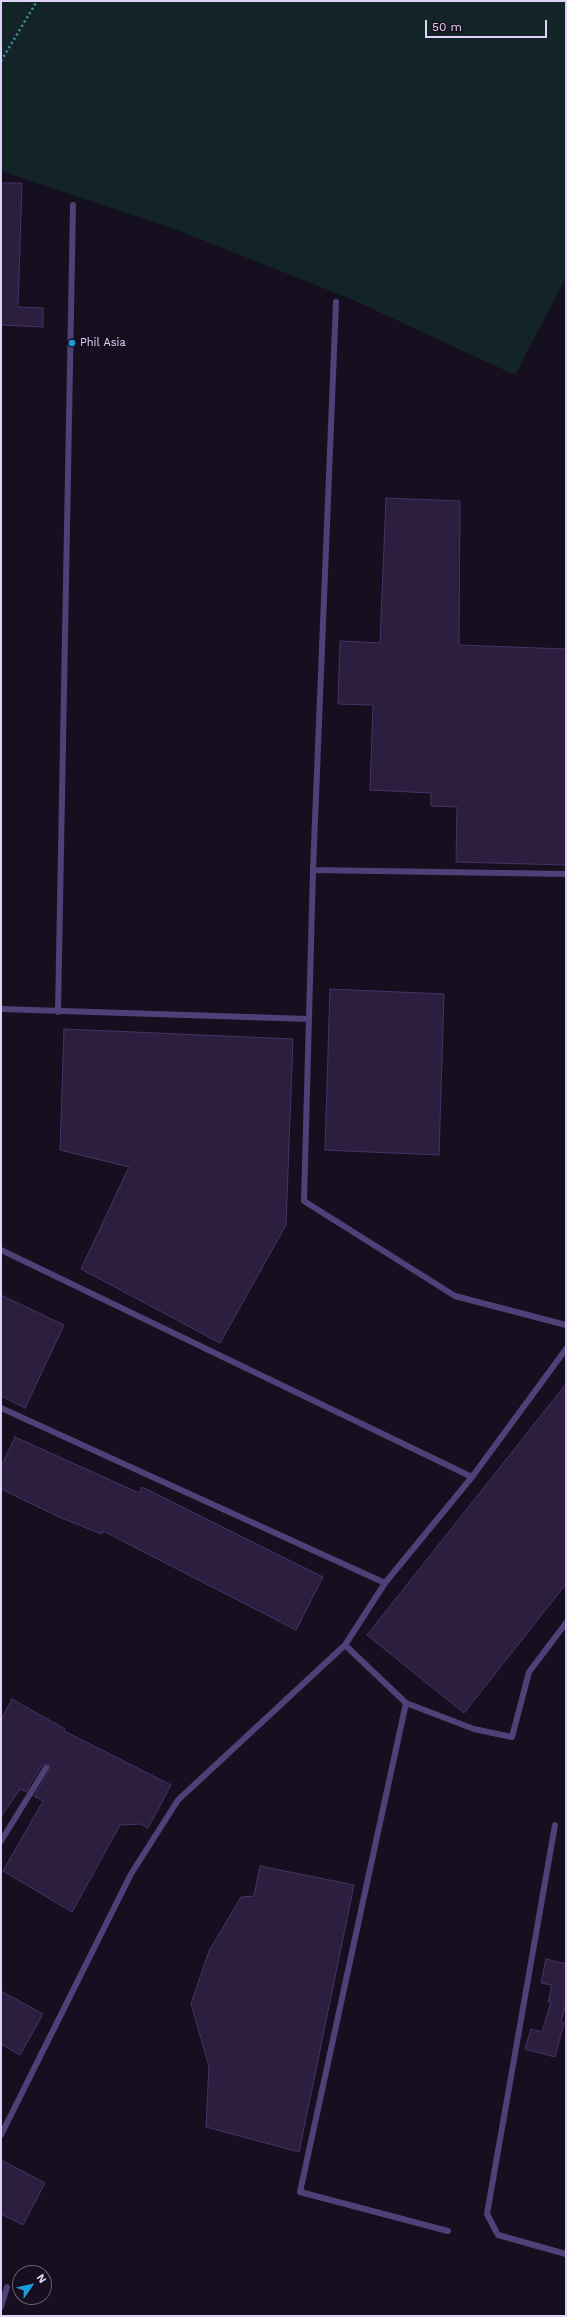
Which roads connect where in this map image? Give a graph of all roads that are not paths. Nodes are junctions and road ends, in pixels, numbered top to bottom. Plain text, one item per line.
1 (73, 206) dead end
2 (336, 302) dead end
3 (313, 870) junction
4 (566, 874) edge
5 (1, 1009) edge
6 (58, 1012) junction
7 (309, 1019) junction
8 (1, 1250) edge
9 (566, 1325) edge
10 (566, 1349) edge
11 (1, 1408) edge
12 (472, 1477) junction
13 (385, 1583) junction
14 (566, 1623) edge
15 (345, 1646) junction
16 (406, 1703) junction
17 (46, 1768) dead end
18 (555, 1825) dead end
19 (1, 1841) edge
20 (1, 2135) edge
21 (448, 2231) dead end
22 (566, 2254) edge
23 (7, 2287) dead end
24 (1, 2307) edge

1 - 6 lane
2 - 3 lane
3 - 4 lane
3 - 7 lane
5 - 6 lane
6 - 7 lane
7 - 9 lane
8 - 12 lane
10 - 12 lane
11 - 13 lane
12 - 13 lane
13 - 15 lane
14 - 16 lane
15 - 16 lane
15 - 20 lane
16 - 21 lane
17 - 19 lane
18 - 22 lane
23 - 24 lane

